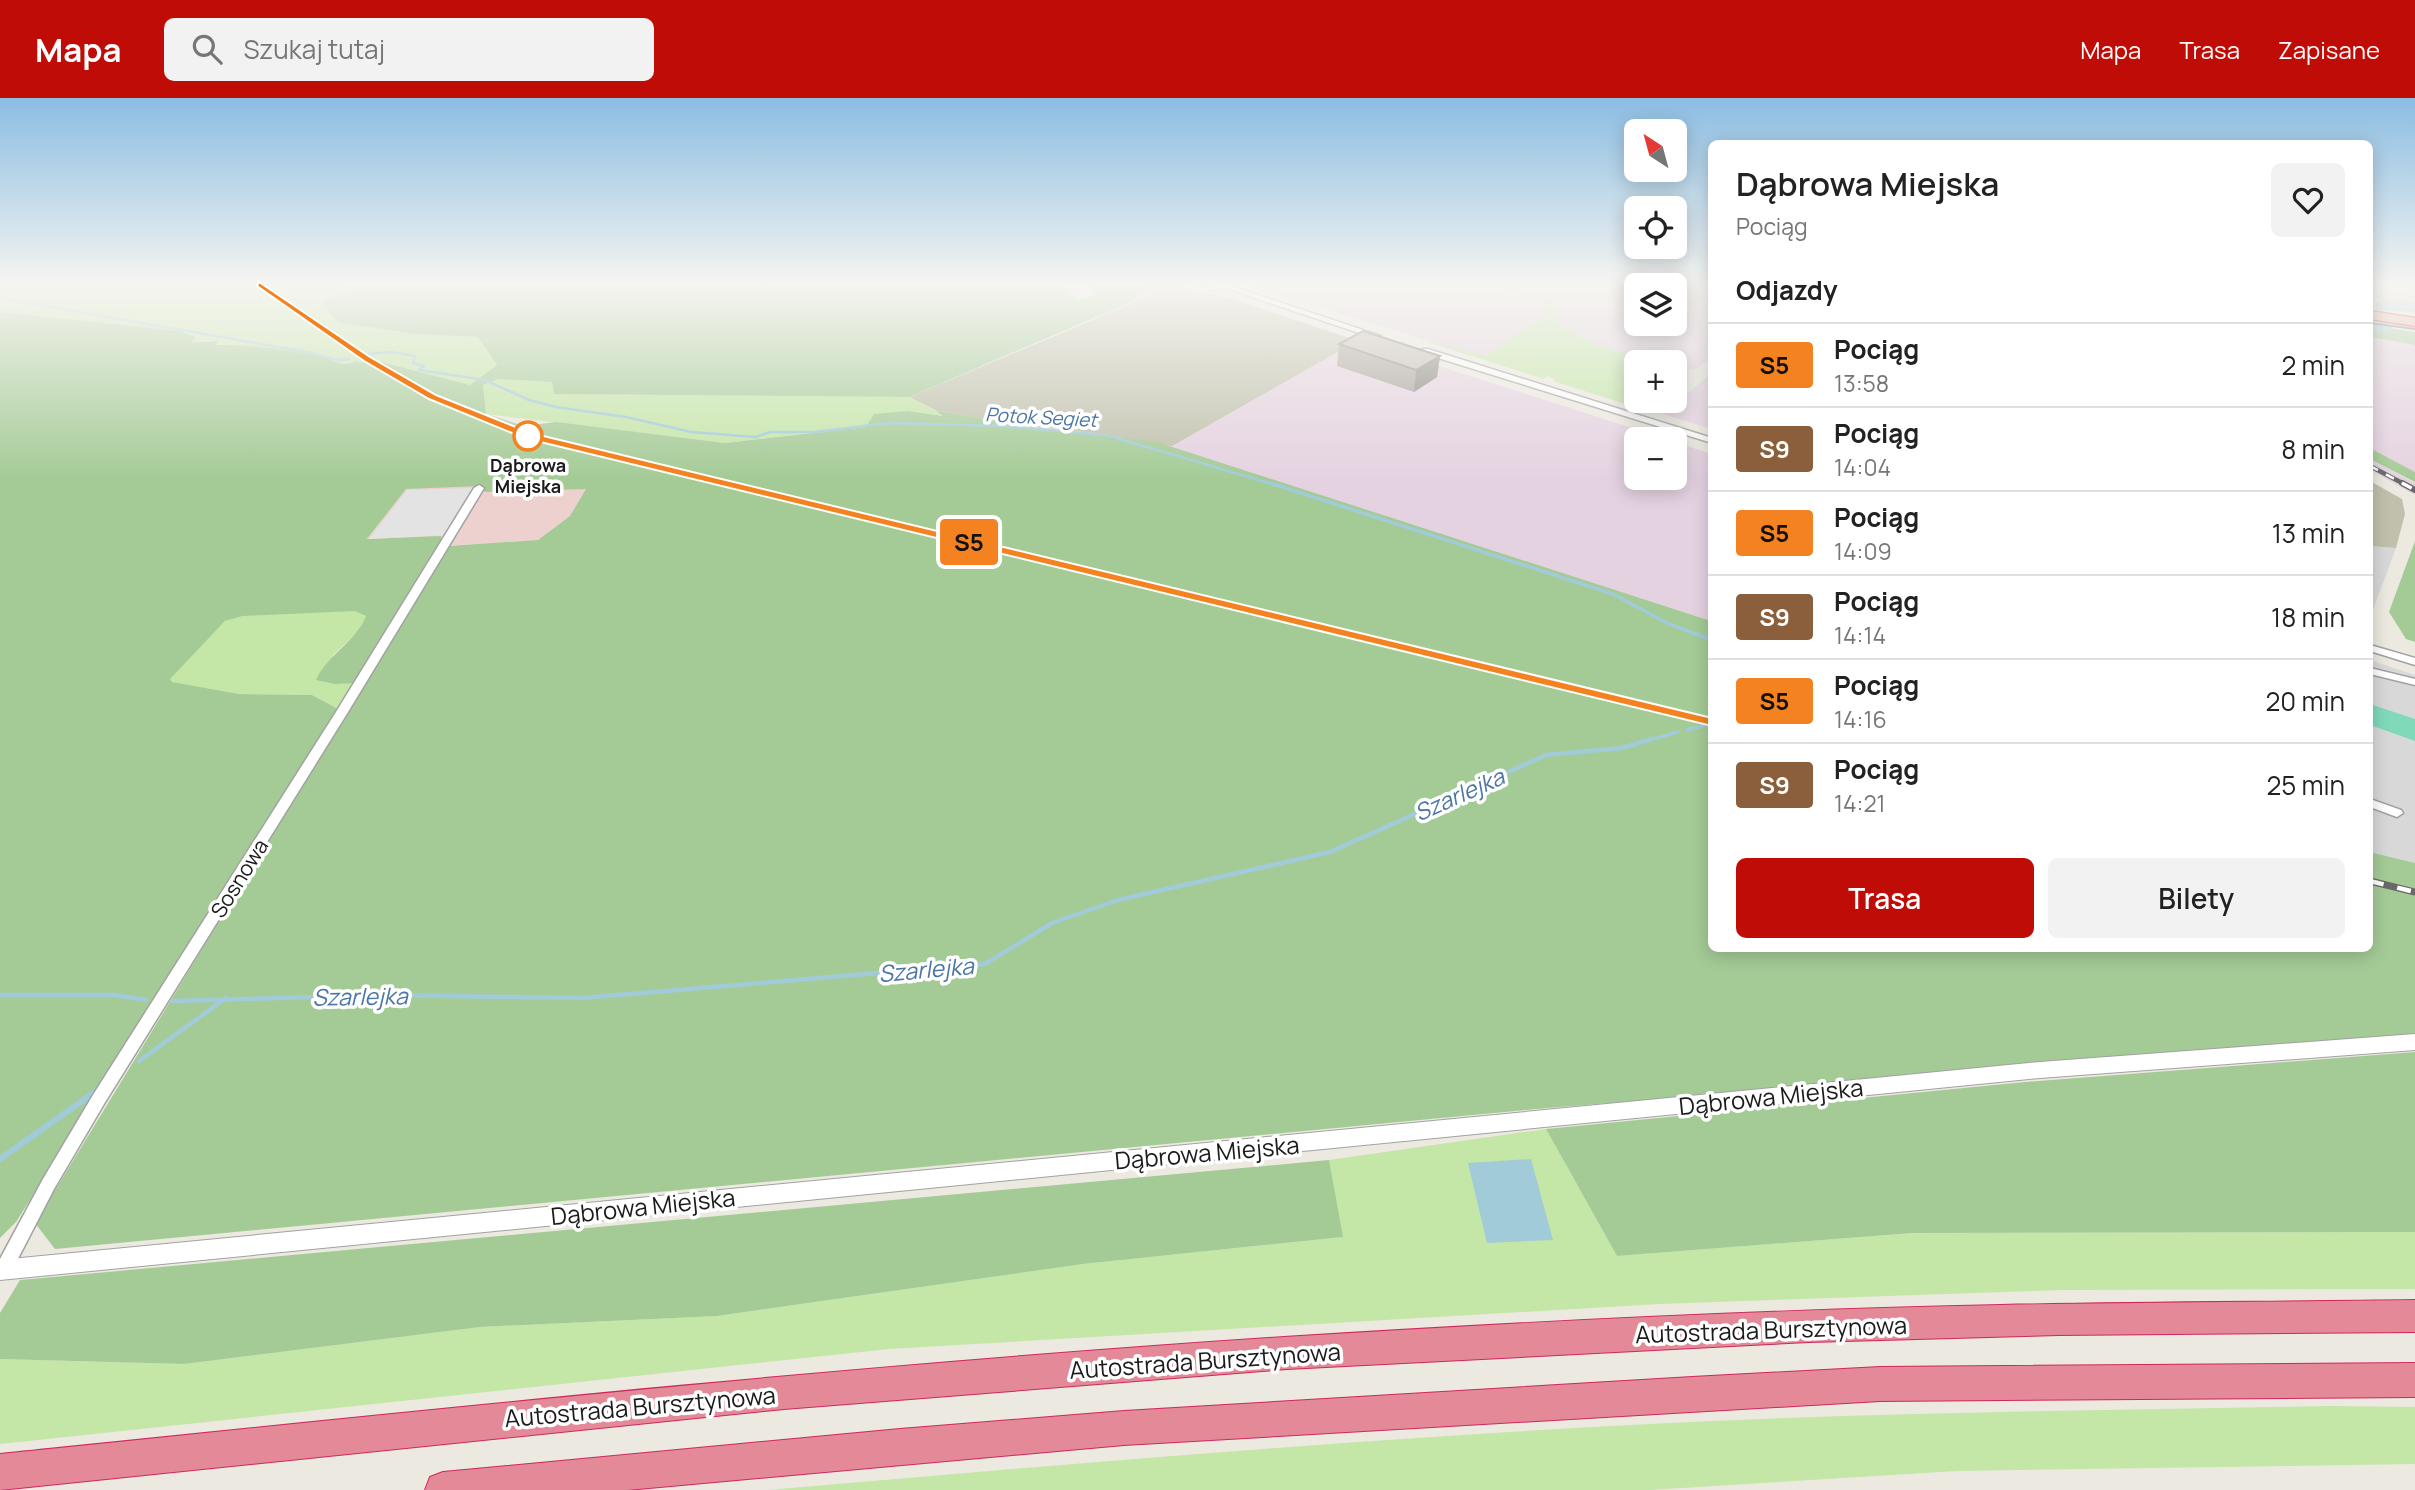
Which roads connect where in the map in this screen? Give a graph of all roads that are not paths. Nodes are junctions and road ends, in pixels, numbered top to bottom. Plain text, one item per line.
1 (1420, 350) edge
2 (1708, 440) edge
3 (479, 488) dead end
4 (2373, 649) edge
5 (2415, 662) edge
6 (2373, 672) edge
7 (2415, 682) edge
8 (2373, 804) edge
9 (2397, 813) dead end
10 (2415, 1042) edge
11 (1, 1270) edge
12 (2415, 1316) edge
13 (2415, 1380) edge
14 (0, 1472) edge
15 (443, 1490) edge

1 - 2 street
3 - 11 street, Sosnowa
4 - 5 street
6 - 7 street
8 - 9 street
10 - 11 street, Dąbrowa Miejska
12 - 14 highway, Autostrada Bursztynowa
13 - 15 highway

